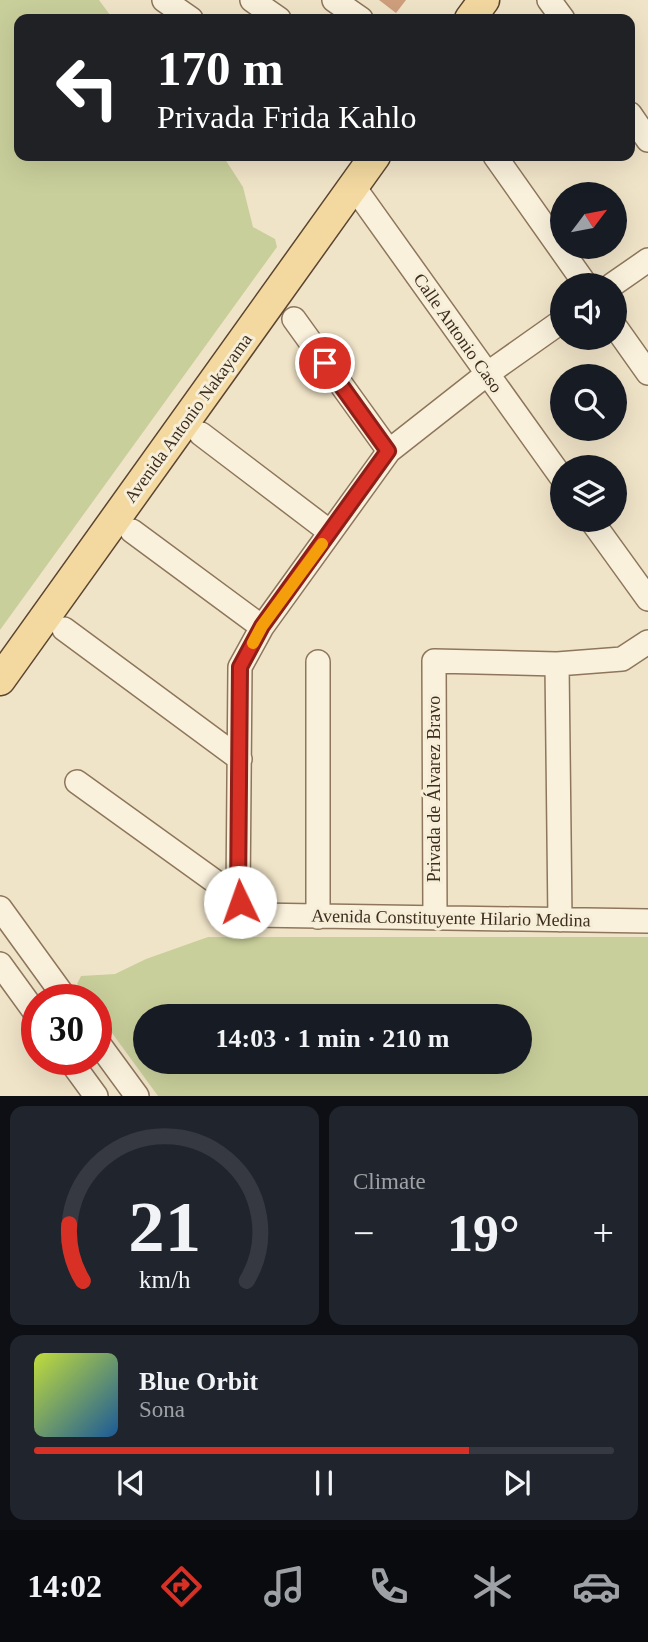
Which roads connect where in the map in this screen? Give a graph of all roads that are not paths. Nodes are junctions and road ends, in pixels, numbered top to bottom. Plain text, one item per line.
1 (164, 0) edge
2 (251, 0) edge
3 (334, 0) edge
4 (184, 14) edge
5 (272, 14) edge
6 (353, 14) edge
7 (635, 121) edge
8 (648, 139) edge
9 (372, 161) edge
10 (499, 161) edge
11 (354, 187) junction
12 (648, 260) edge
13 (578, 273) edge
14 (627, 275) edge
15 (294, 319) dead end
16 (550, 329) edge
17 (627, 343) edge
18 (648, 373) edge
19 (487, 374) junction
20 (201, 434) dead end
21 (388, 451) junction
22 (550, 461) edge
23 (132, 531) dead end
24 (600, 532) edge
25 (330, 533) junction
26 (648, 599) edge
27 (262, 626) junction
28 (64, 629) dead end
29 (648, 642) edge
30 (318, 662) dead end
31 (556, 664) junction
32 (0, 680) edge
33 (240, 759) junction
34 (77, 782) dead end
35 (238, 898) junction
36 (0, 908) edge
37 (318, 917) junction
38 (435, 917) junction
39 (560, 920) junction
40 (648, 922) edge
41 (0, 964) edge
42 (55, 984) edge
43 (21, 993) edge
44 (112, 1062) edge
45 (81, 1075) edge
46 (96, 1096) edge
47 (137, 1096) edge

1 - 4 street
2 - 5 street
3 - 6 street
7 - 8 street
9 - 11 main road, Avenida Antonio Nakayama
10 - 13 street
11 - 19 street, Calle Antonio Caso
11 - 32 main road, Avenida Antonio Nakayama
12 - 14 street
15 - 21 street
16 - 19 street
17 - 18 street
19 - 21 street
19 - 22 street, Calle Antonio Caso
20 - 25 street
21 - 25 street
23 - 27 street
24 - 26 street
25 - 27 street
27 - 33 street
28 - 33 street
29 - 31 street
30 - 37 street
31 - 38 street, Privada de Álvarez Bravo
31 - 39 street
33 - 35 street
34 - 35 street
35 - 37 street, Avenida Constituyente Hilario Medina
36 - 42 street
37 - 38 street, Avenida Constituyente Hilario Medina
38 - 39 street, Avenida Constituyente Hilario Medina
39 - 40 street, Avenida Constituyente Hilario Medina
41 - 43 street
44 - 47 street
45 - 46 street

